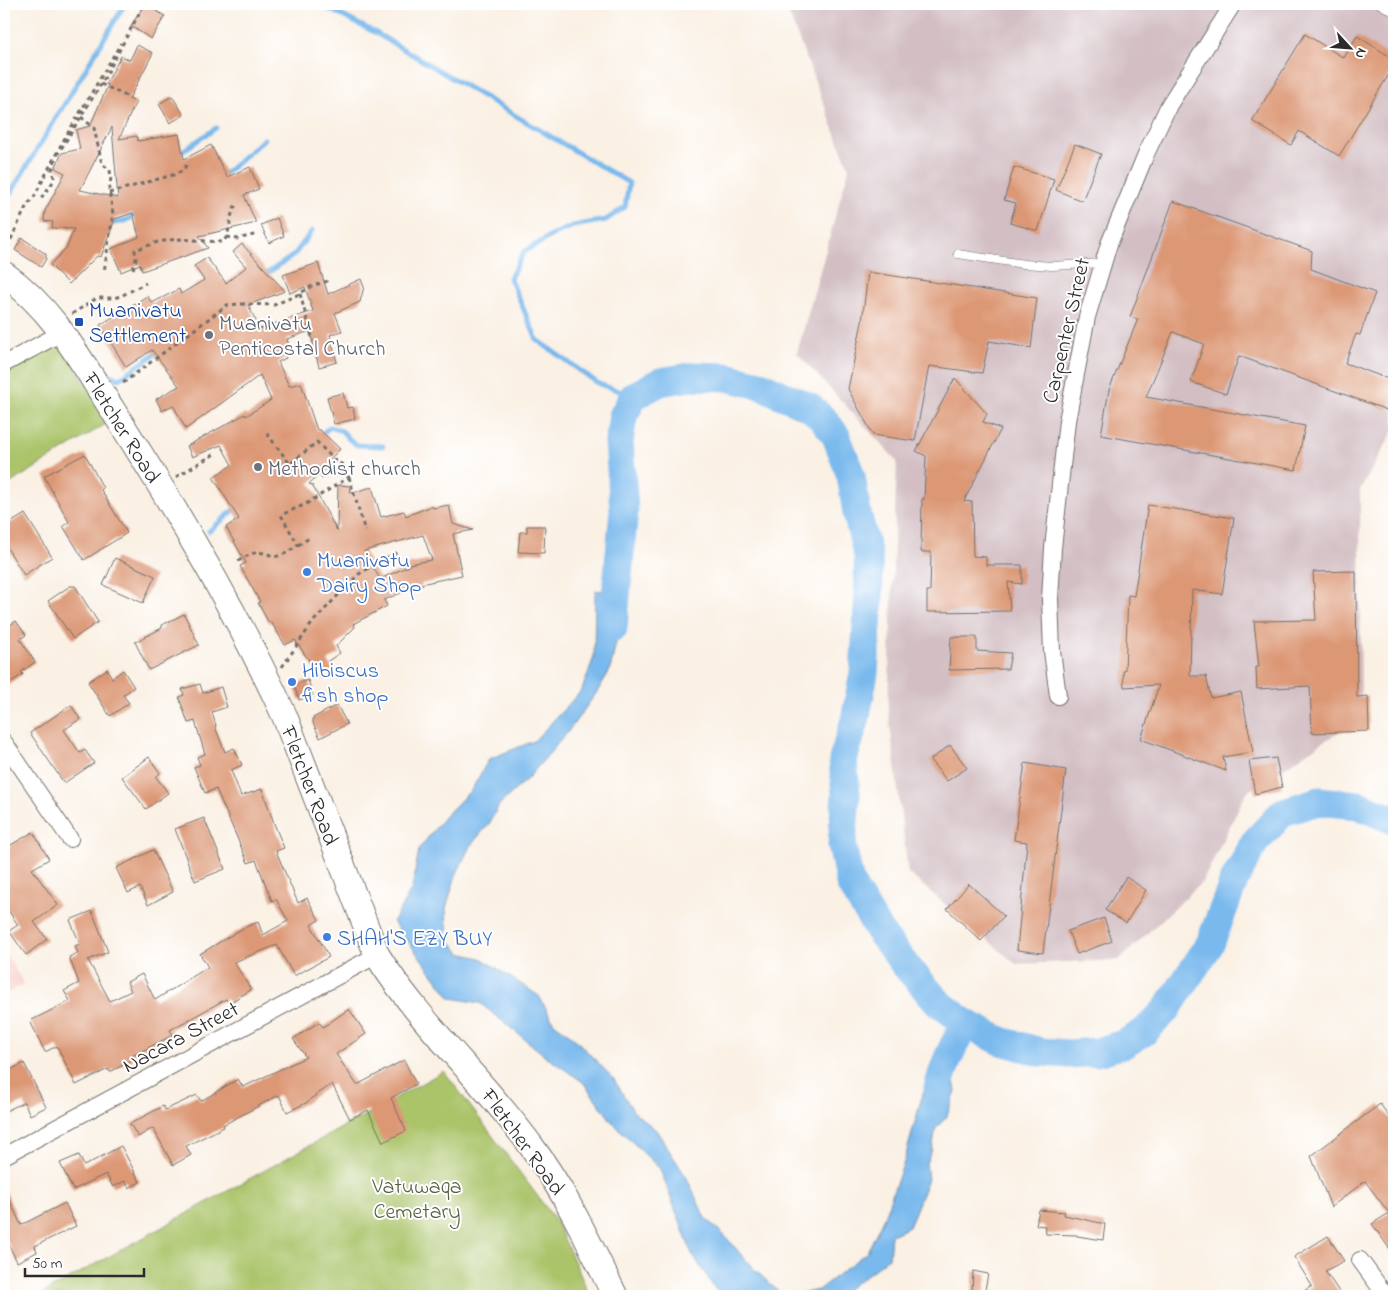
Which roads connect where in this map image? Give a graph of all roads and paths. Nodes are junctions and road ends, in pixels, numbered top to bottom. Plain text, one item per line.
1 (144, 4) edge
2 (1233, 4) edge
3 (1380, 4) edge
4 (1394, 12) edge
5 (121, 43) dead end
6 (101, 84) junction
7 (130, 98) dead end
8 (80, 117) junction
9 (188, 163) dead end
10 (109, 193) junction
11 (41, 198) dead end
12 (236, 205) dead end
13 (258, 234) dead end
14 (227, 237) junction
15 (4, 254) edge
16 (958, 254) dead end
17 (1104, 263) junction
18 (133, 269) dead end
19 (104, 272) dead end
20 (4, 274) edge
21 (331, 280) dead end
22 (146, 283) dead end
23 (300, 294) junction
24 (60, 328) junction
25 (313, 341) dead end
26 (4, 364) edge
27 (123, 383) dead end
28 (265, 431) dead end
29 (216, 453) dead end
30 (343, 465) junction
31 (349, 477) junction
32 (321, 478) dead end
33 (161, 487) junction
34 (365, 531) dead end
35 (311, 537) dead end
36 (298, 544) junction
37 (397, 552) dead end
38 (238, 560) dead end
39 (269, 683) junction
40 (1058, 696) dead end
41 (4, 742) edge
42 (70, 839) dead end
43 (377, 955) junction
44 (4, 1156) edge
45 (1360, 1260) dead end
46 (615, 1296) edge
47 (1386, 1296) edge

1 - 6 path
2 - 17 street, Carpenter Street
3 - 4 lane
5 - 15 path
6 - 7 path
6 - 8 path
8 - 10 path
8 - 11 path
9 - 10 path
10 - 19 path
12 - 14 path
13 - 14 path
14 - 18 path
16 - 17 lane
17 - 40 street, Carpenter Street
20 - 24 main road, Fletcher Road
21 - 23 path
22 - 24 path
23 - 25 path
23 - 27 path
24 - 26 street
24 - 33 main road, Fletcher Road
28 - 30 path
29 - 33 path
30 - 31 path
30 - 32 path
31 - 34 path
31 - 36 path
33 - 39 main road, Fletcher Road
35 - 36 path
36 - 38 path
37 - 39 path
39 - 43 main road, Fletcher Road
41 - 42 street
43 - 44 street, Nacara Street
43 - 46 main road, Fletcher Road
45 - 47 street

